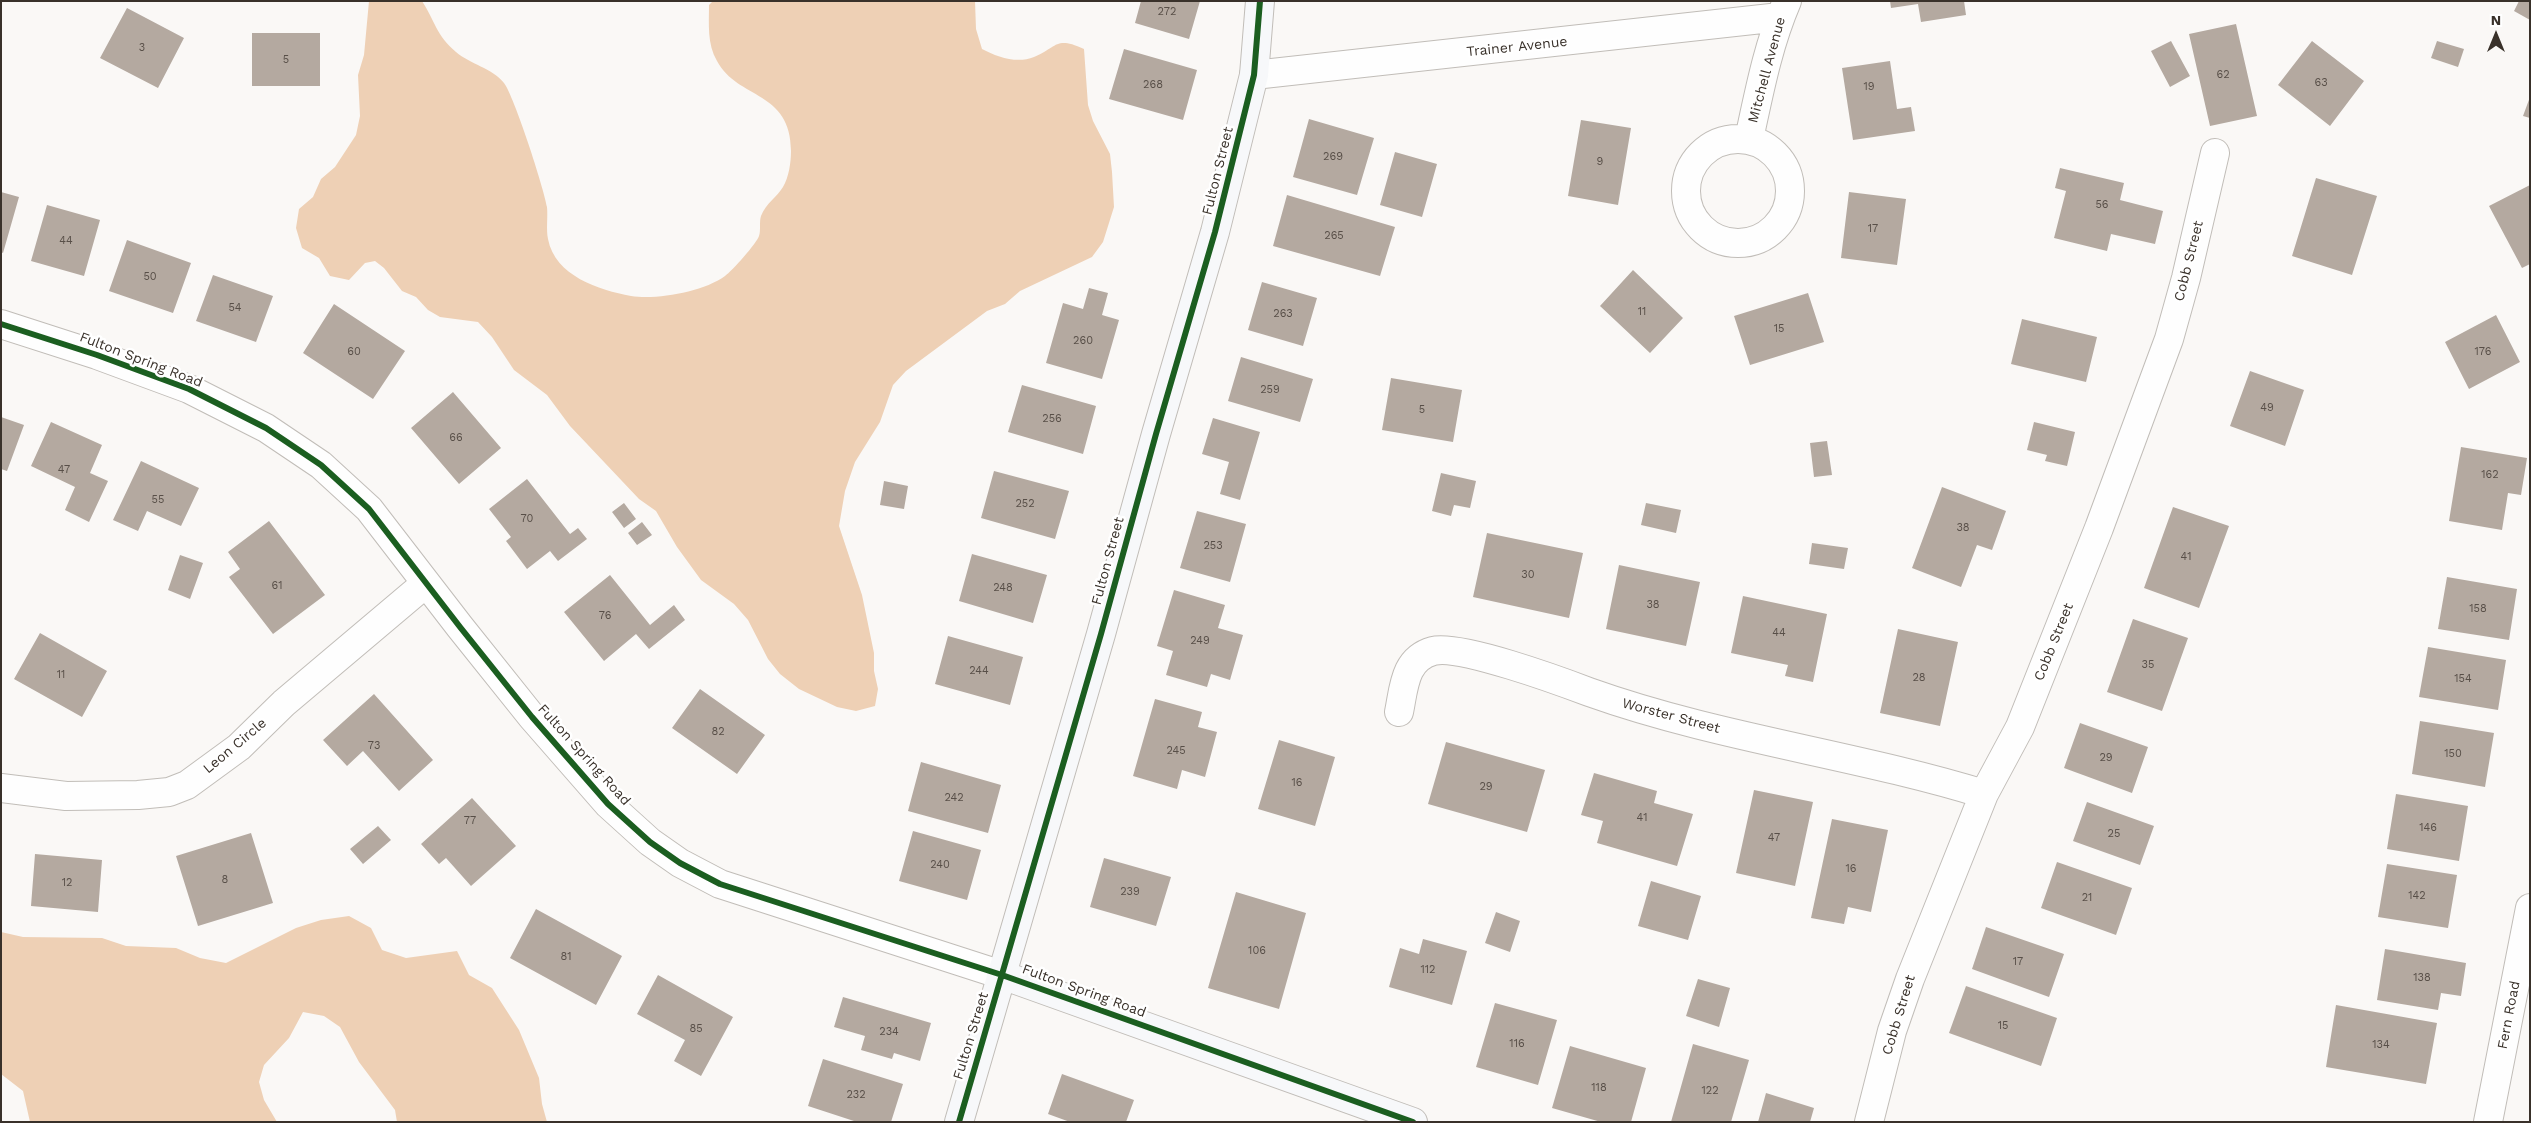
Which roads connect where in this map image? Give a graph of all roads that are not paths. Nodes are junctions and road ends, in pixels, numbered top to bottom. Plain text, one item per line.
1 (1260, 1) edge
2 (1783, 9) edge
3 (1254, 75) junction
4 (1749, 139) dead end
5 (2215, 153) dead end
6 (1, 324) edge
7 (426, 584) junction
8 (1399, 712) dead end
9 (1, 788) edge
10 (1984, 794) junction
11 (2530, 908) edge
12 (1002, 975) junction
13 (959, 1122) edge
14 (1413, 1122) edge
15 (1869, 1122) edge
16 (2488, 1122) edge

1 - 3 street, Fulton Street
2 - 3 street, Trainer Avenue
2 - 4 street, Mitchell Avenue
3 - 12 street, Fulton Street
5 - 10 street, Cobb Street
6 - 7 street, Fulton Spring Road
7 - 9 street, Leon Circle
7 - 12 street, Fulton Spring Road
8 - 10 street, Worster Street
10 - 15 street, Cobb Street
11 - 16 street, Fern Road
12 - 13 street, Fulton Street
12 - 14 street, Fulton Spring Road

